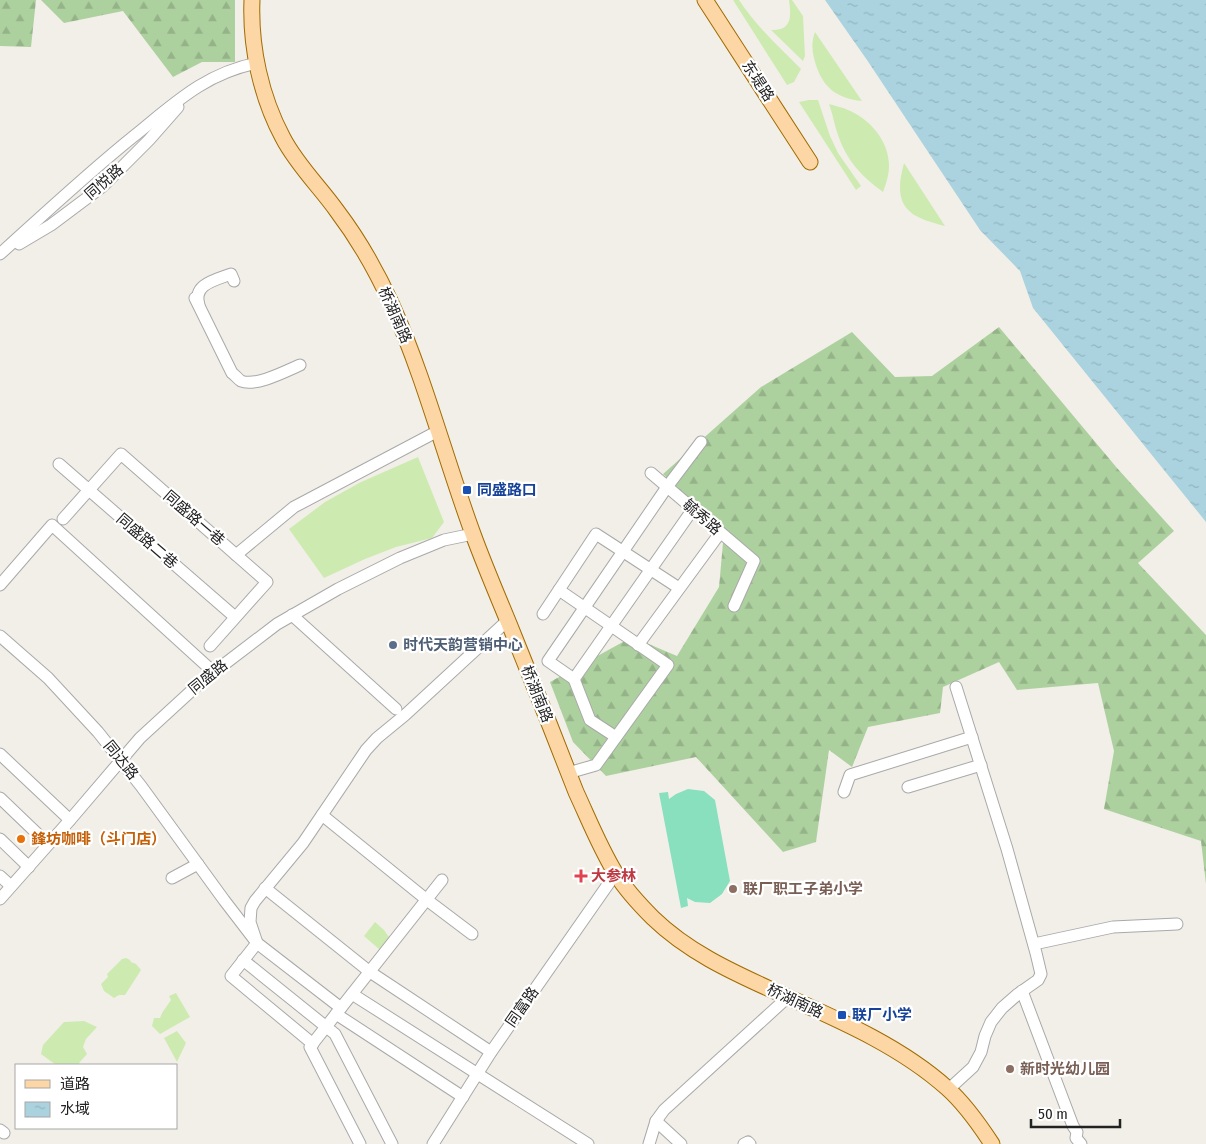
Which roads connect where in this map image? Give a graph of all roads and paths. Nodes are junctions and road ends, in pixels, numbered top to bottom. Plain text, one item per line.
1 (252, 0) edge
2 (705, 0) edge
3 (257, 63) junction
4 (192, 90) junction
5 (810, 162) dead end
6 (0, 254) edge
7 (234, 281) dead end
8 (300, 365) dead end
9 (438, 431) junction
10 (701, 442) dead end
11 (59, 464) dead end
12 (651, 473) dead end
13 (667, 487) junction
14 (89, 490) junction
15 (693, 509) junction
16 (63, 519) dead end
17 (720, 533) junction
18 (473, 534) junction
19 (623, 551) junction
20 (236, 555) junction
21 (650, 570) junction
22 (0, 585) edge
23 (679, 588) junction
24 (559, 590) junction
25 (734, 606) dead end
26 (584, 607) junction
27 (543, 614) dead end
28 (292, 615) junction
29 (235, 617) junction
30 (508, 620) junction
31 (611, 626) junction
32 (0, 636) edge
33 (638, 645) junction
34 (210, 646) dead end
35 (210, 668) dead end
36 (574, 679) junction
37 (956, 688) dead end
38 (396, 709) dead end
39 (616, 737) junction
40 (972, 737) junction
41 (0, 754) edge
42 (121, 760) junction
43 (980, 765) junction
44 (568, 773) junction
45 (908, 788) dead end
46 (844, 792) dead end
47 (0, 798) edge
48 (322, 815) junction
49 (70, 820) junction
50 (0, 840) edge
51 (48, 844) junction
52 (198, 864) junction
53 (28, 867) junction
54 (616, 873) junction
55 (0, 876) edge
56 (172, 878) dead end
57 (442, 880) dead end
58 (11, 886) junction
59 (265, 888) junction
60 (0, 899) edge
61 (427, 900) junction
62 (1176, 924) dead end
63 (472, 934) dead end
64 (257, 943) junction
65 (1034, 944) junction
66 (243, 960) junction
67 (370, 972) junction
68 (1022, 991) junction
69 (352, 994) junction
70 (788, 997) junction
71 (339, 1011) junction
72 (326, 1026) junction
73 (313, 1044) junction
74 (491, 1052) junction
75 (478, 1074) junction
76 (949, 1089) junction
77 (463, 1097) junction
78 (656, 1121) junction
79 (677, 1142) edge
80 (360, 1144) edge
81 (392, 1144) edge
82 (433, 1144) edge
83 (588, 1144) edge
84 (649, 1144) edge
85 (744, 1144) edge
86 (750, 1144) edge
87 (992, 1144) edge
88 (1081, 1144) edge

1 - 3 main road, 桥湖南路
2 - 5 main road, 东堤路
3 - 4 street, 同悦路
3 - 9 main road, 桥湖南路
4 - 6 street, 同悦路
4 - 6 street, 同悦路
7 - 8 street
9 - 18 main road, 桥湖南路
9 - 20 street
10 - 13 street
11 - 14 street, 同盛路二巷
12 - 13 street, 毓秀路
13 - 15 street, 毓秀路
13 - 19 street
14 - 16 street
14 - 20 street, 同盛路一巷
14 - 29 street, 同盛路二巷
15 - 17 street, 毓秀路
15 - 21 street
17 - 23 street
17 - 25 street, 毓秀路
18 - 28 street, 同盛路
18 - 30 main road, 桥湖南路
19 - 21 street
19 - 24 street
19 - 26 street
20 - 29 street, 同盛路一巷
21 - 23 street
21 - 31 street
22 - 35 street
23 - 33 street
24 - 26 street
24 - 27 street
26 - 31 street
26 - 36 street
28 - 38 street
28 - 42 street, 同盛路
29 - 34 street
30 - 44 main road, 桥湖南路
30 - 48 street
31 - 33 street
31 - 36 street
32 - 42 street, 同达路
33 - 39 street
36 - 39 street
37 - 40 street
39 - 44 street
40 - 43 street
40 - 46 street
41 - 49 street
42 - 49 street, 同盛路
42 - 52 street, 同达路
43 - 45 street
43 - 65 street
44 - 54 main road, 桥湖南路
47 - 51 street
48 - 59 street
48 - 61 street
49 - 51 street, 同盛路
50 - 53 street
51 - 53 street, 同盛路
52 - 56 street
52 - 64 street, 同达路
53 - 58 street, 同盛路
54 - 70 main road, 桥湖南路
54 - 74 street, 同富路
55 - 58 street
57 - 61 street
58 - 60 street, 同盛路
59 - 64 street
59 - 67 street
61 - 63 street
61 - 67 street
62 - 65 street
64 - 66 street
64 - 71 street, 同达路
65 - 68 street
66 - 72 street
66 - 73 street
67 - 69 street
67 - 74 street
68 - 76 street
68 - 88 street
69 - 71 street
69 - 75 street
70 - 76 main road, 桥湖南路
70 - 78 street
71 - 72 street
71 - 77 street, 同达路
72 - 73 street
72 - 81 street
73 - 80 street
74 - 75 street, 同富路
75 - 77 street, 同富路
75 - 83 street
76 - 87 main road, 桥湖南路
77 - 82 street, 同富路
78 - 79 street
78 - 84 street
85 - 86 street

